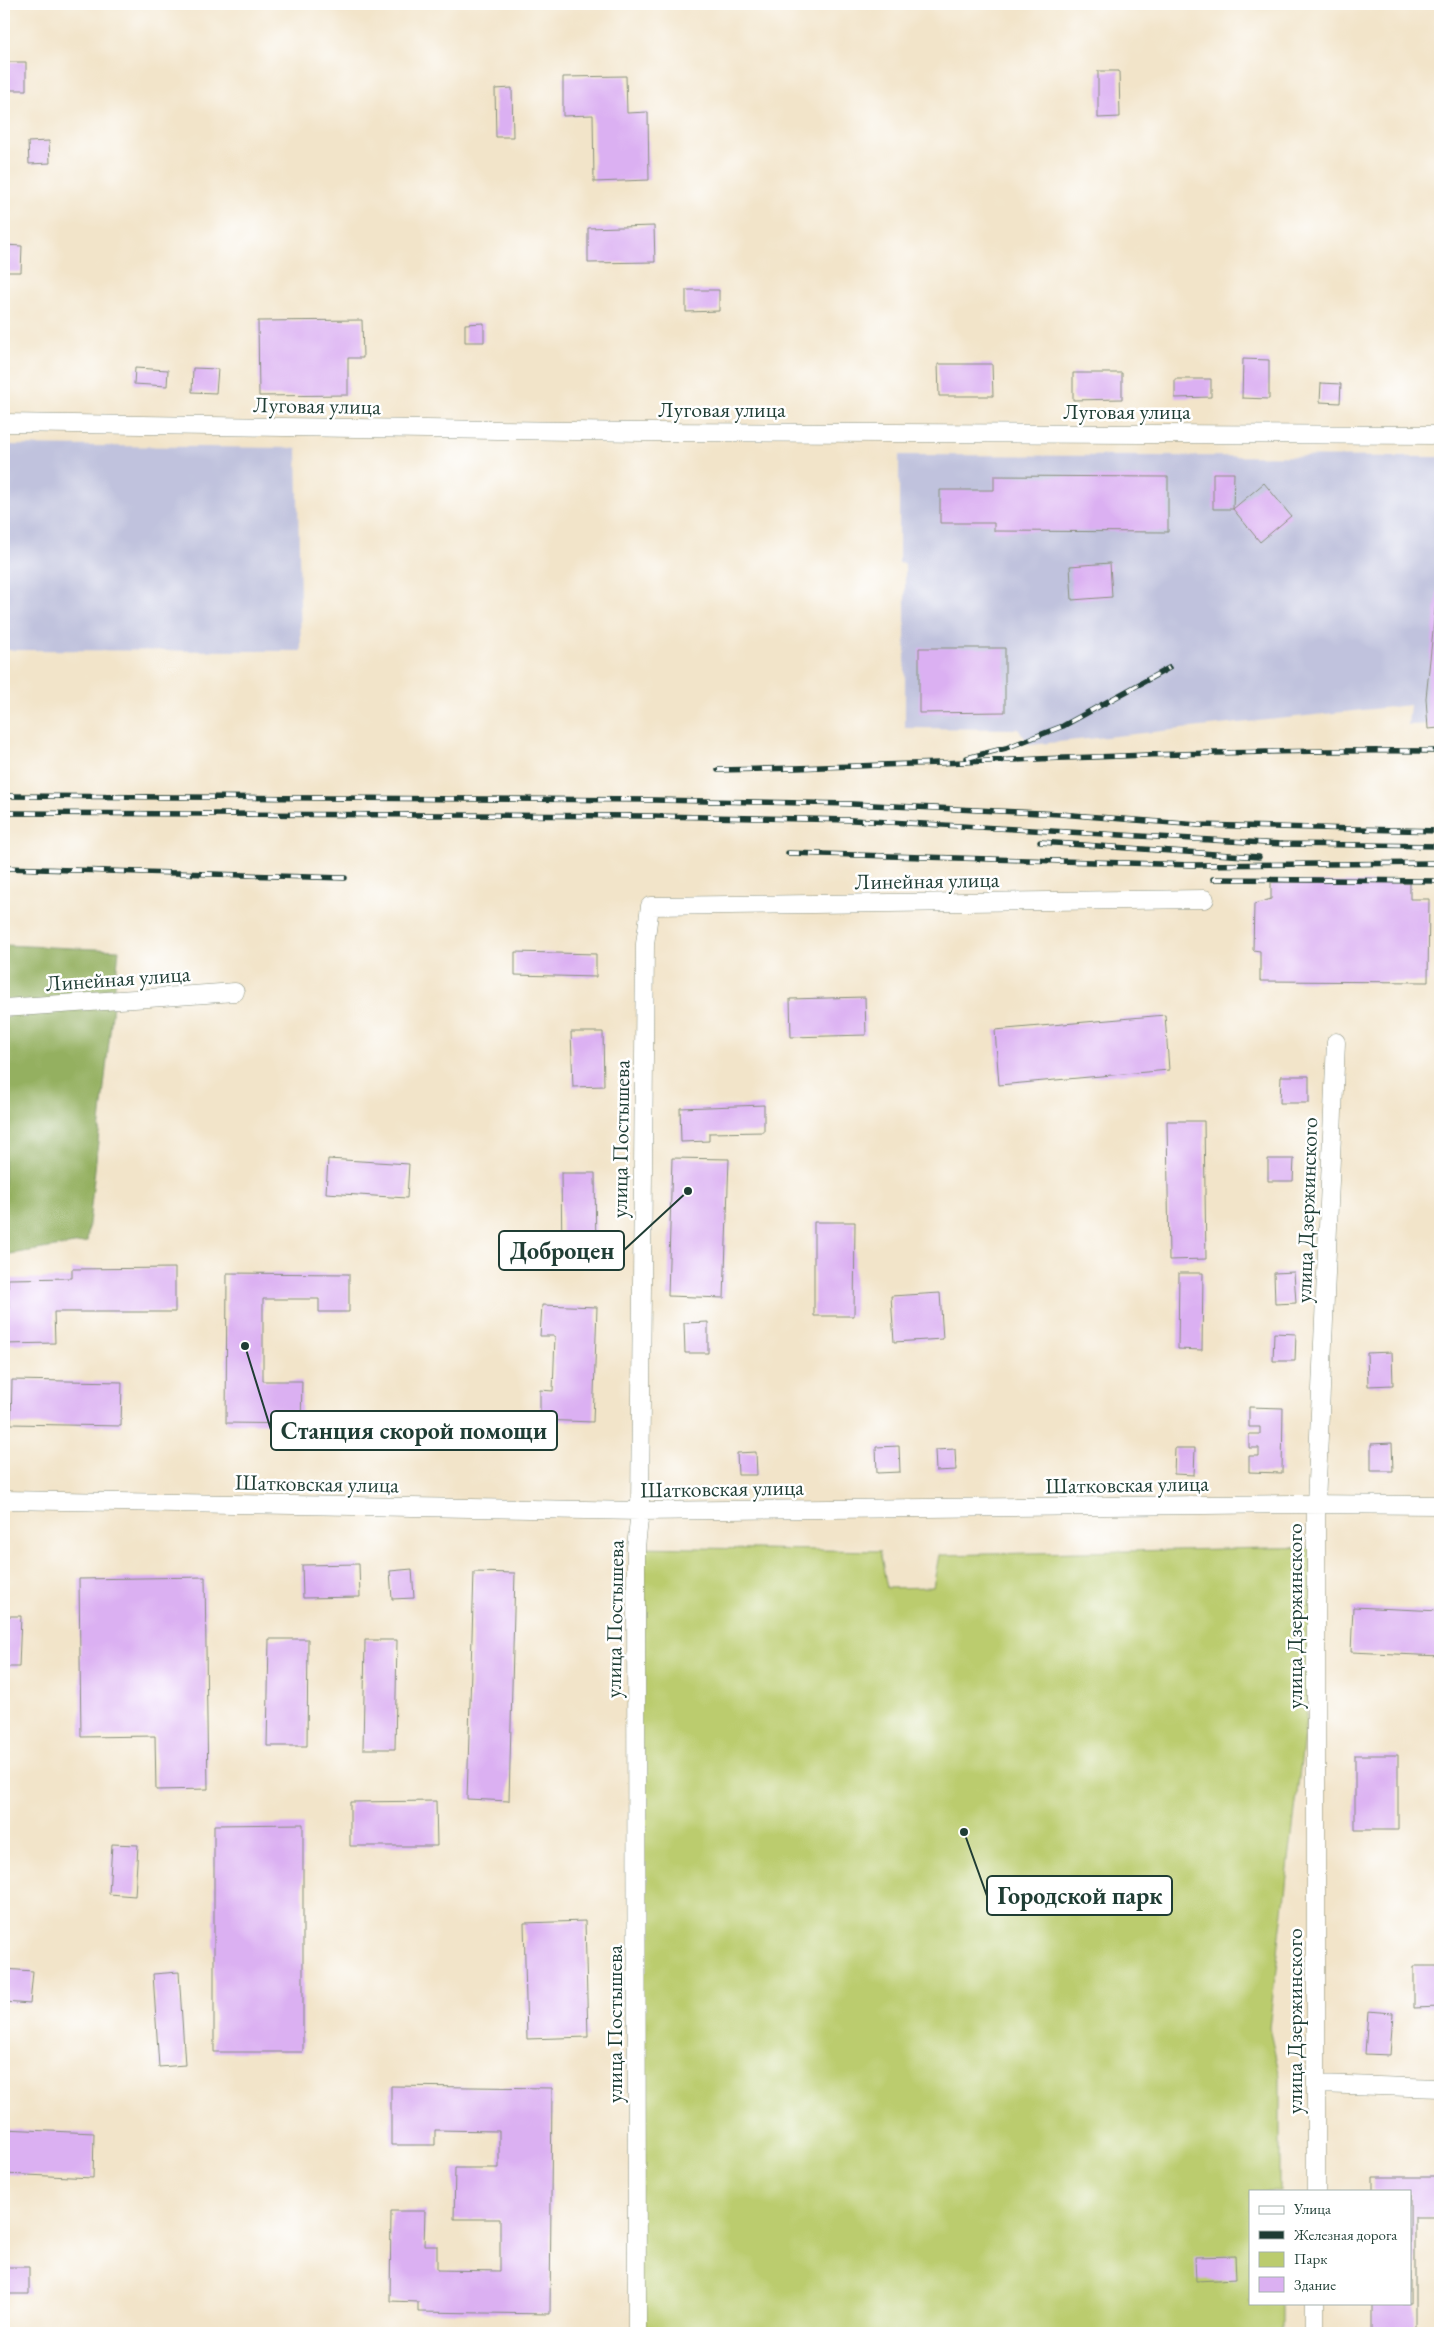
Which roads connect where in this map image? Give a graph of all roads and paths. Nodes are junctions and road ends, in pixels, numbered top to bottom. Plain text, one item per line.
1 (4, 423) edge
2 (1440, 435) edge
3 (1205, 899) dead end
4 (650, 906) joint
5 (235, 992) dead end
6 (4, 1008) edge
7 (1336, 1042) dead end
8 (4, 1500) edge
9 (1316, 1504) junction
10 (1440, 1505) edge
11 (640, 1512) junction
12 (1317, 2084) junction
13 (1440, 2088) edge
14 (1316, 2190) edge
15 (1315, 2304) edge
16 (637, 2333) edge
17 (1315, 2333) edge

1 - 2 street, Луговая улица
3 - 4 street, Линейная улица
4 - 11 street, улица Постышева
5 - 6 street, Линейная улица
7 - 9 street, улица Дзержинского
8 - 11 street, Шатковская улица
9 - 10 street, Шатковская улица
9 - 11 street, Шатковская улица
9 - 12 street, улица Дзержинского
11 - 16 street, улица Постышева
12 - 13 street
12 - 14 street, улица Дзержинского
15 - 17 street

